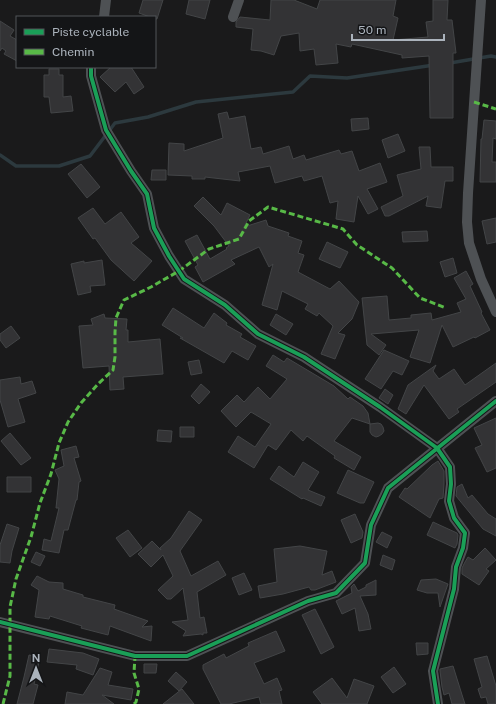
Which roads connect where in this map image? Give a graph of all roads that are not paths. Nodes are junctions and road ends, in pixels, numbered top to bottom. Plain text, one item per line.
1 (106, 0) edge
2 (239, 0) edge
3 (481, 0) edge
4 (104, 16) edge
5 (233, 17) dead end
6 (91, 68) edge
7 (496, 312) edge
8 (496, 401) edge
9 (437, 448) junction
10 (0, 622) edge
11 (438, 704) edge

1 - 4 street
2 - 5 street
3 - 7 street
6 - 9 street
8 - 9 street
9 - 10 street
9 - 11 street

